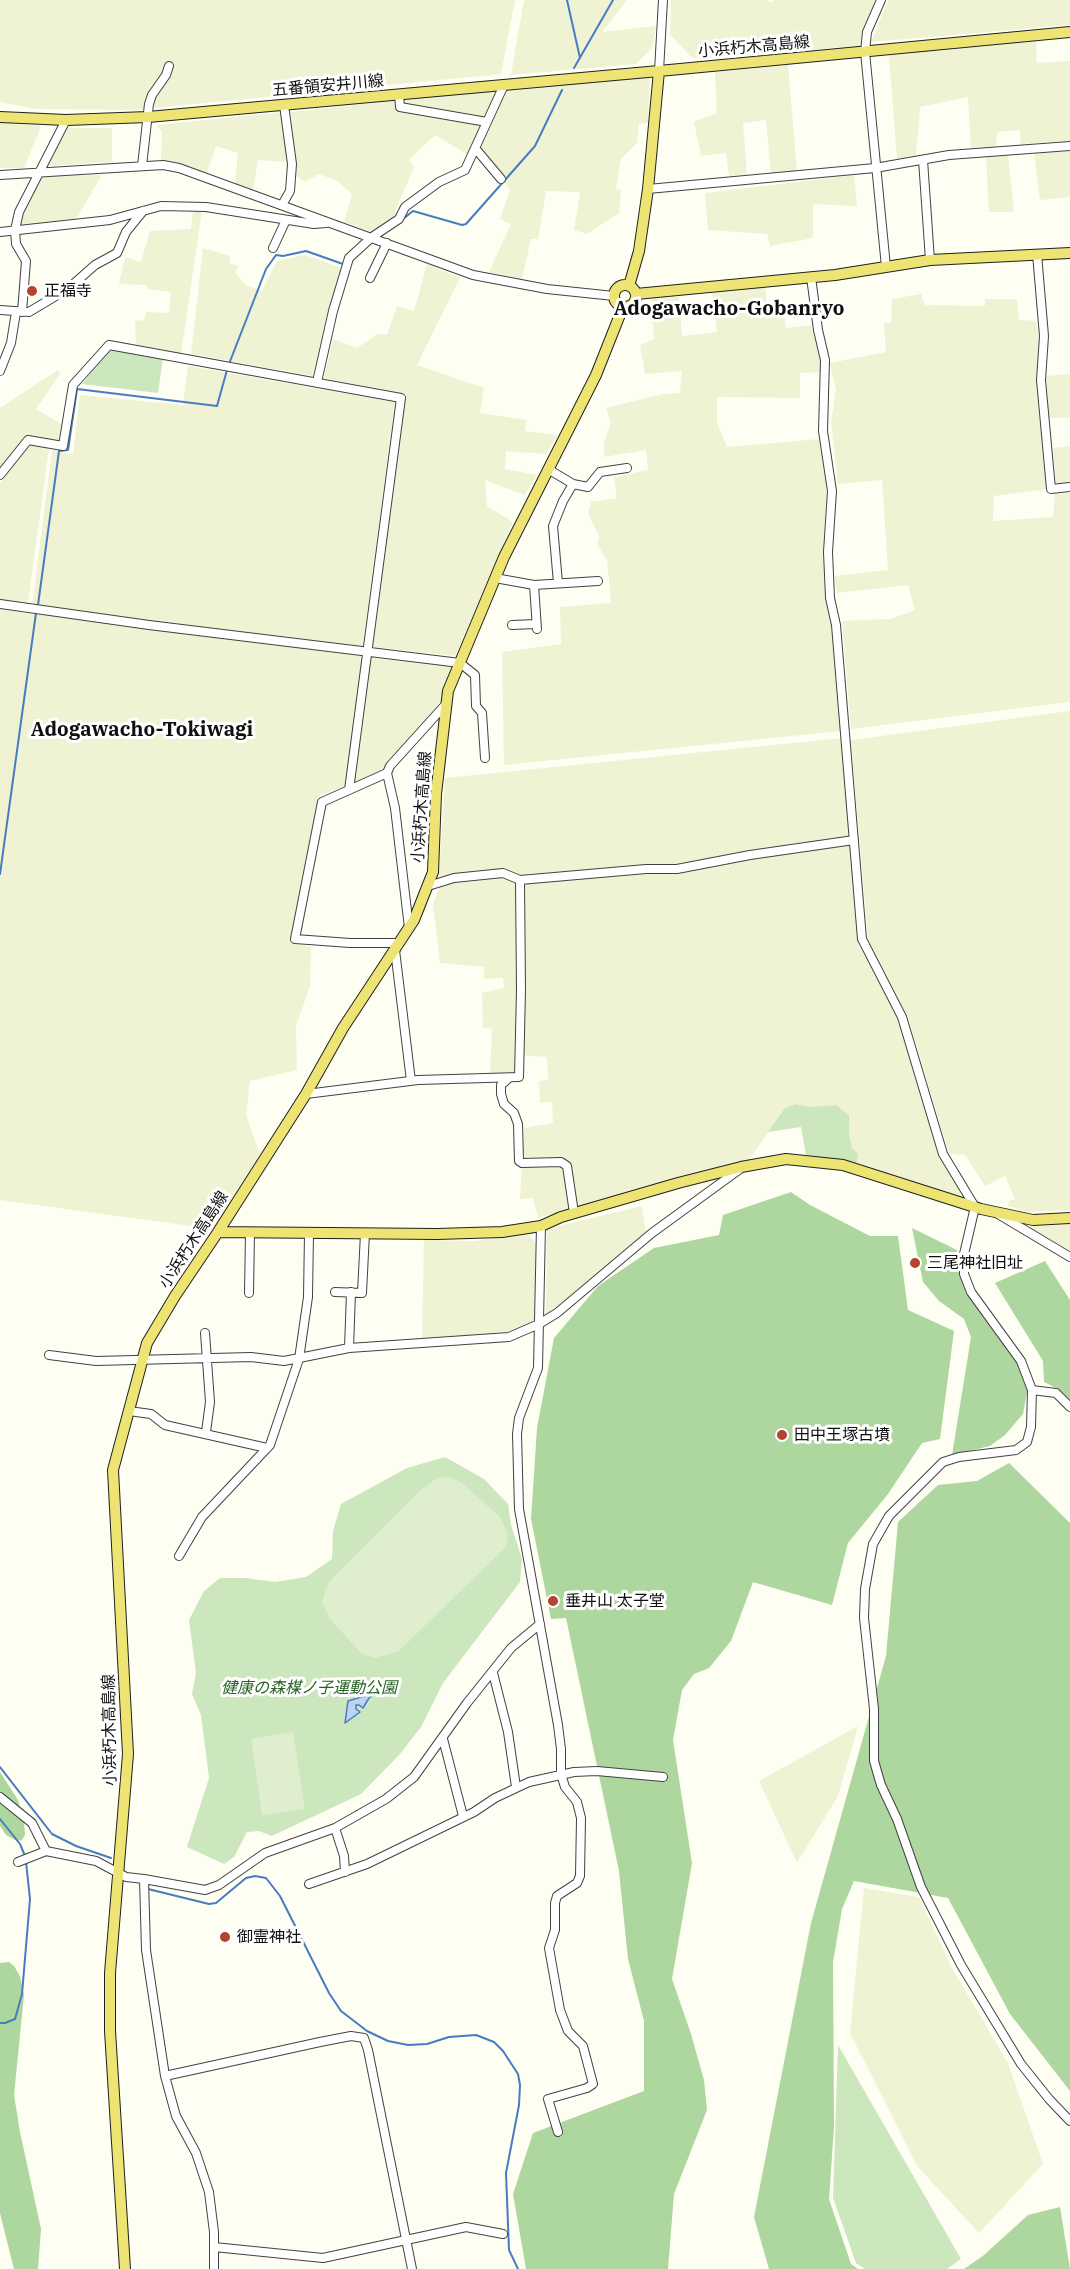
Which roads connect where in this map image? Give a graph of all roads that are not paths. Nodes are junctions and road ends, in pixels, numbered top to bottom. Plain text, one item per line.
1 (663, 0) edge
2 (880, 0) edge
3 (1070, 32) edge
4 (865, 52) junction
5 (169, 66) dead end
6 (658, 70) junction
7 (504, 85) junction
8 (399, 94) junction
9 (284, 105) junction
10 (0, 117) edge
11 (148, 117) junction
12 (66, 120) junction
13 (487, 122) junction
14 (1070, 146) edge
15 (475, 148) junction
16 (923, 160) junction
17 (142, 166) junction
18 (875, 168) junction
19 (38, 173) junction
20 (0, 174) edge
21 (501, 179) dead end
22 (648, 189) junction
23 (282, 205) junction
24 (143, 211) junction
25 (286, 220) junction
26 (329, 223) junction
27 (15, 230) junction
28 (0, 232) edge
29 (372, 237) junction
30 (387, 243) junction
31 (273, 248) dead end
32 (1070, 253) edge
33 (1037, 254) junction
34 (930, 260) junction
35 (886, 267) junction
36 (811, 277) junction
37 (370, 278) dead end
38 (632, 290) junction
39 (614, 296) junction
40 (623, 307) junction
41 (0, 310) edge
42 (19, 312) junction
43 (0, 371) edge
44 (316, 382) junction
45 (627, 468) dead end
46 (548, 469) junction
47 (0, 475) edge
48 (573, 484) junction
49 (1070, 487) edge
50 (495, 578) junction
51 (598, 581) dead end
52 (558, 583) junction
53 (534, 585) junction
54 (0, 604) edge
55 (512, 625) dead end
56 (368, 652) junction
57 (460, 663) junction
58 (446, 704) junction
59 (485, 758) dead end
60 (387, 773) junction
61 (349, 790) junction
62 (854, 840) junction
63 (520, 880) junction
64 (428, 886) junction
65 (409, 928) junction
66 (397, 946) junction
67 (509, 1078) junction
68 (411, 1081) junction
69 (306, 1094) junction
70 (742, 1167) junction
71 (975, 1207) junction
72 (993, 1210) junction
73 (574, 1213) junction
74 (1070, 1218) edge
75 (541, 1226) junction
76 (218, 1232) junction
77 (250, 1232) junction
78 (309, 1233) junction
79 (365, 1233) junction
80 (1070, 1257) edge
81 (335, 1292) dead end
82 (351, 1292) junction
83 (249, 1293) dead end
84 (539, 1324) junction
85 (205, 1333) dead end
86 (349, 1348) junction
87 (49, 1355) dead end
88 (207, 1359) junction
89 (299, 1359) junction
90 (142, 1360) junction
91 (1032, 1390) junction
92 (1070, 1407) edge
93 (129, 1411) junction
94 (206, 1432) junction
95 (267, 1448) junction
96 (179, 1556) dead end
97 (540, 1624) junction
98 (493, 1673) junction
99 (443, 1739) junction
100 (561, 1774) junction
101 (663, 1777) dead end
102 (516, 1787) junction
103 (0, 1797) edge
104 (463, 1816) junction
105 (335, 1828) junction
106 (46, 1851) junction
107 (18, 1862) dead end
108 (119, 1872) junction
109 (345, 1872) junction
110 (144, 1879) junction
111 (309, 1884) dead end
112 (165, 2076) junction
113 (1070, 2121) edge
114 (558, 2132) dead end
115 (503, 2234) dead end
116 (406, 2239) junction
117 (214, 2247) junction
118 (125, 2269) edge
119 (214, 2269) edge
120 (412, 2269) edge

1 - 6 street
2 - 4 street
3 - 4 main road, 小浜朽木高島線
4 - 6 main road, 小浜朽木高島線
4 - 18 street
5 - 11 street
6 - 7 main road, 五番領安井川線
6 - 22 main road, 小浜朽木高島線
7 - 8 main road, 五番領安井川線
7 - 13 street
8 - 9 main road, 五番領安井川線
8 - 13 street
9 - 11 main road, 五番領安井川線
9 - 23 street
10 - 12 main road, 五番領安井川線
11 - 12 main road, 五番領安井川線
11 - 17 street
12 - 19 street
13 - 15 street
14 - 16 street
15 - 21 street
15 - 29 street
16 - 18 street
16 - 34 street
17 - 19 street
17 - 23 street
18 - 22 street
18 - 35 street
19 - 20 street
19 - 27 street
22 - 38 main road, 小浜朽木高島線
23 - 26 street
24 - 25 street
24 - 27 street
24 - 42 street
25 - 26 street
25 - 31 street
26 - 29 street
27 - 28 street
27 - 42 street
29 - 30 street
29 - 44 street
30 - 37 street
30 - 39 street
32 - 33 main road
33 - 34 main road
33 - 49 street
34 - 35 main road
35 - 36 main road
36 - 38 main road
36 - 62 street
38 - 39 main road
38 - 40 main road, 小浜朽木高島線
39 - 40 main road
40 - 46 main road, 小浜朽木高島線
41 - 42 street
42 - 43 street
44 - 47 street
44 - 56 street
45 - 48 street
46 - 48 street
46 - 50 main road, 小浜朽木高島線
48 - 52 street
50 - 53 street
50 - 57 main road, 小浜朽木高島線
51 - 52 street
52 - 53 street
53 - 55 street
54 - 56 street
56 - 57 street
56 - 61 street
57 - 58 main road, 小浜朽木高島線
57 - 59 street
58 - 60 street
58 - 64 main road, 小浜朽木高島線
60 - 61 street
60 - 65 street
61 - 66 street
62 - 63 street
62 - 71 street
63 - 64 street
63 - 67 street
64 - 65 main road, 小浜朽木高島線
65 - 66 main road, 小浜朽木高島線
66 - 68 street
66 - 69 main road, 小浜朽木高島線
67 - 68 street
67 - 73 street
68 - 69 street
69 - 76 main road, 小浜朽木高島線
70 - 71 main road
70 - 73 main road
70 - 84 street
71 - 72 main road
71 - 91 street
72 - 74 main road
72 - 80 street
73 - 75 main road
75 - 79 main road
75 - 84 street
76 - 77 main road
76 - 90 main road, 小浜朽木高島線
77 - 78 main road
77 - 83 street
78 - 79 main road
78 - 89 street
79 - 82 street
81 - 82 street
82 - 86 street
84 - 86 street
84 - 97 street
85 - 88 street
86 - 89 street
87 - 90 street
88 - 89 street
88 - 90 street
88 - 94 street
89 - 95 street
90 - 93 main road, 小浜朽木高島線
91 - 92 street
91 - 113 street
93 - 94 street
93 - 108 main road, 小浜朽木高島線
94 - 95 street
95 - 96 street
97 - 98 street
97 - 100 street
98 - 99 street
98 - 102 street
99 - 104 street
99 - 105 street
100 - 101 street
100 - 102 street
100 - 114 street
102 - 104 street
103 - 106 street
104 - 109 street
105 - 109 street
105 - 110 street
106 - 107 street
106 - 108 street
108 - 110 street
108 - 118 main road, 小浜朽木高島線
109 - 111 street
110 - 112 street
112 - 116 street
112 - 117 street
115 - 116 street
116 - 117 street
116 - 120 street
117 - 119 street

